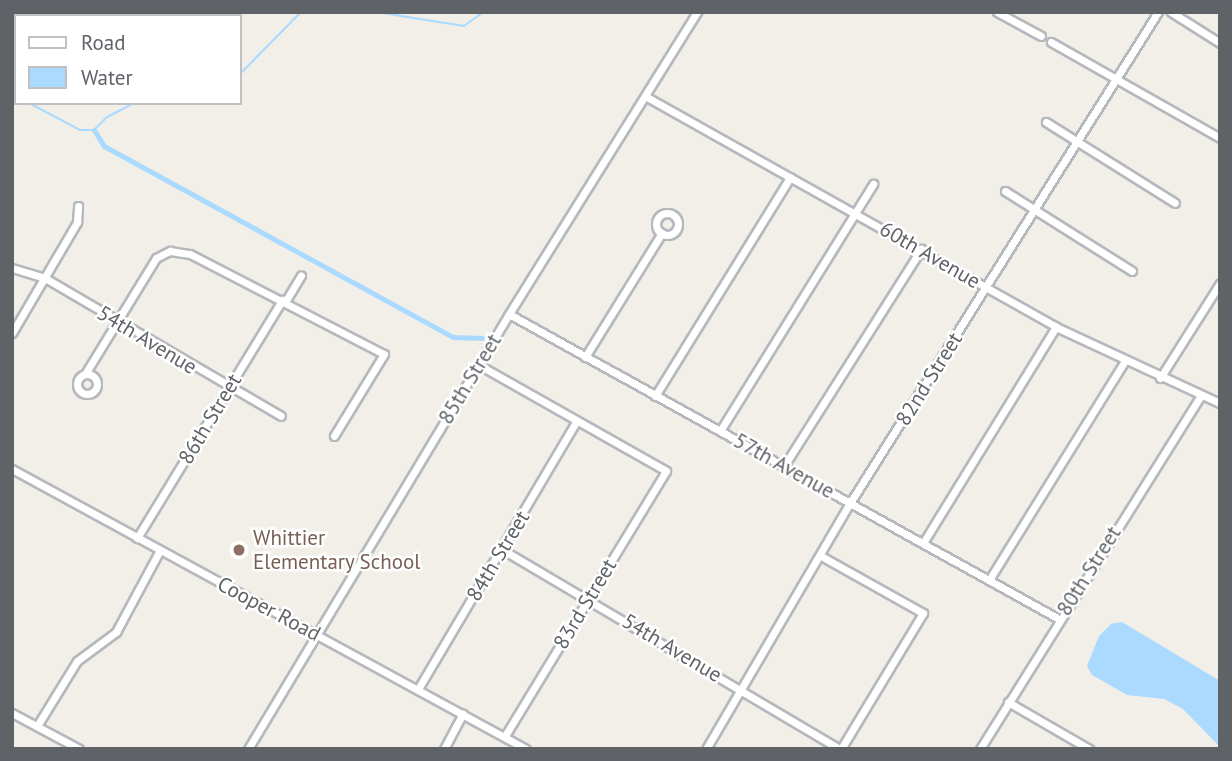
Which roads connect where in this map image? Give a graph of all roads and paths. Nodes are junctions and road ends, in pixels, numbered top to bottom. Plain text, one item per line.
1 (697, 12) edge
2 (997, 12) edge
3 (1158, 12) edge
4 (1171, 12) edge
5 (1041, 36) dead end
6 (1051, 41) dead end
7 (1220, 43) edge
8 (1118, 77) junction
9 (645, 96) junction
10 (1046, 121) dead end
11 (1220, 138) edge
12 (1076, 143) junction
13 (790, 177) junction
14 (873, 184) dead end
15 (1004, 191) dead end
16 (1175, 203) dead end
17 (78, 206) dead end
18 (1037, 209) junction
19 (855, 212) junction
20 (662, 233) dead end
21 (920, 249) junction
22 (12, 268) edge
23 (1132, 271) dead end
24 (301, 275) dead end
25 (45, 278) junction
26 (1220, 283) edge
27 (987, 288) junction
28 (284, 301) junction
29 (509, 314) junction
30 (115, 320) junction
31 (1056, 327) junction
32 (12, 333) edge
33 (585, 357) junction
34 (1125, 361) junction
35 (479, 365) junction
36 (85, 374) dead end
37 (1160, 378) junction
38 (228, 389) junction
39 (1201, 395) junction
40 (655, 396) junction
41 (1220, 403) edge
42 (281, 416) dead end
43 (576, 422) junction
44 (720, 431) junction
45 (334, 436) dead end
46 (783, 466) junction
47 (12, 469) edge
48 (850, 503) junction
49 (137, 538) junction
50 (923, 543) junction
51 (160, 550) junction
52 (503, 550) junction
53 (821, 556) junction
54 (989, 580) junction
55 (588, 598) junction
56 (1059, 619) junction
57 (317, 634) junction
58 (740, 688) junction
59 (418, 689) junction
60 (1009, 702) junction
61 (12, 713) edge
62 (463, 714) junction
63 (37, 726) junction
64 (504, 737) junction
65 (1075, 741) junction
66 (79, 749) edge
67 (248, 749) edge
68 (444, 749) edge
69 (526, 749) edge
70 (706, 749) edge
71 (840, 749) edge
72 (980, 749) edge
73 (1070, 749) edge
74 (1088, 749) edge

1 - 9 street, 85th Street
2 - 5 street
3 - 8 street, 82nd Street
4 - 7 street
6 - 8 street
8 - 11 street
8 - 12 street, 82nd Street
9 - 13 street, 60th Avenue
9 - 29 street, 85th Street
10 - 12 street
12 - 16 street
12 - 18 street, 82nd Street
13 - 19 street, 60th Avenue
13 - 40 street
14 - 19 street
15 - 18 street
17 - 25 street
18 - 23 street
18 - 27 street, 82nd Street
19 - 21 street, 60th Avenue
19 - 44 street
20 - 33 street
21 - 27 street, 60th Avenue
21 - 46 street
22 - 25 street, 54th Avenue
24 - 28 street, 86th Street
25 - 30 street, 54th Avenue
25 - 32 street
26 - 37 street
27 - 31 street, 60th Avenue
27 - 48 street, 82nd Street
28 - 30 street
28 - 38 street, 86th Street
28 - 45 street
29 - 33 street, 57th Avenue
29 - 35 street, 85th Street
30 - 36 street
30 - 38 street, 54th Avenue
31 - 34 street, 60th Avenue
31 - 50 street
33 - 40 street, 57th Avenue
34 - 37 street, 60th Avenue
34 - 54 street
35 - 43 street
35 - 57 street, 85th Street
37 - 39 street, 60th Avenue
38 - 42 street, 54th Avenue
38 - 49 street, 86th Street
39 - 41 street, 60th Avenue
39 - 56 street, 80th Street
40 - 44 street, 57th Avenue
43 - 52 street, 84th Street
43 - 55 street, 83rd Street
44 - 46 street, 57th Avenue
46 - 48 street, 57th Avenue
47 - 49 street, Cooper Road
48 - 50 street, 57th Avenue
48 - 53 street, 82nd Street
49 - 51 street, Cooper Road
50 - 54 street, 57th Avenue
51 - 57 street, Cooper Road
51 - 63 street
52 - 55 street, 54th Avenue
52 - 59 street, 84th Street
53 - 58 street, 82nd Street
53 - 71 street
54 - 56 street, 57th Avenue
55 - 58 street, 54th Avenue
55 - 64 street, 83rd Street
56 - 60 street, 80th Street
57 - 59 street, Cooper Road
57 - 67 street, 85th Street
58 - 70 street, 82nd Street
58 - 71 street, 54th Avenue
59 - 62 street, Cooper Road
60 - 65 street
60 - 72 street, 80th Street
61 - 63 street
62 - 64 street, Cooper Road
62 - 68 street
63 - 66 street
64 - 69 street, Cooper Road
65 - 73 street
65 - 74 street

